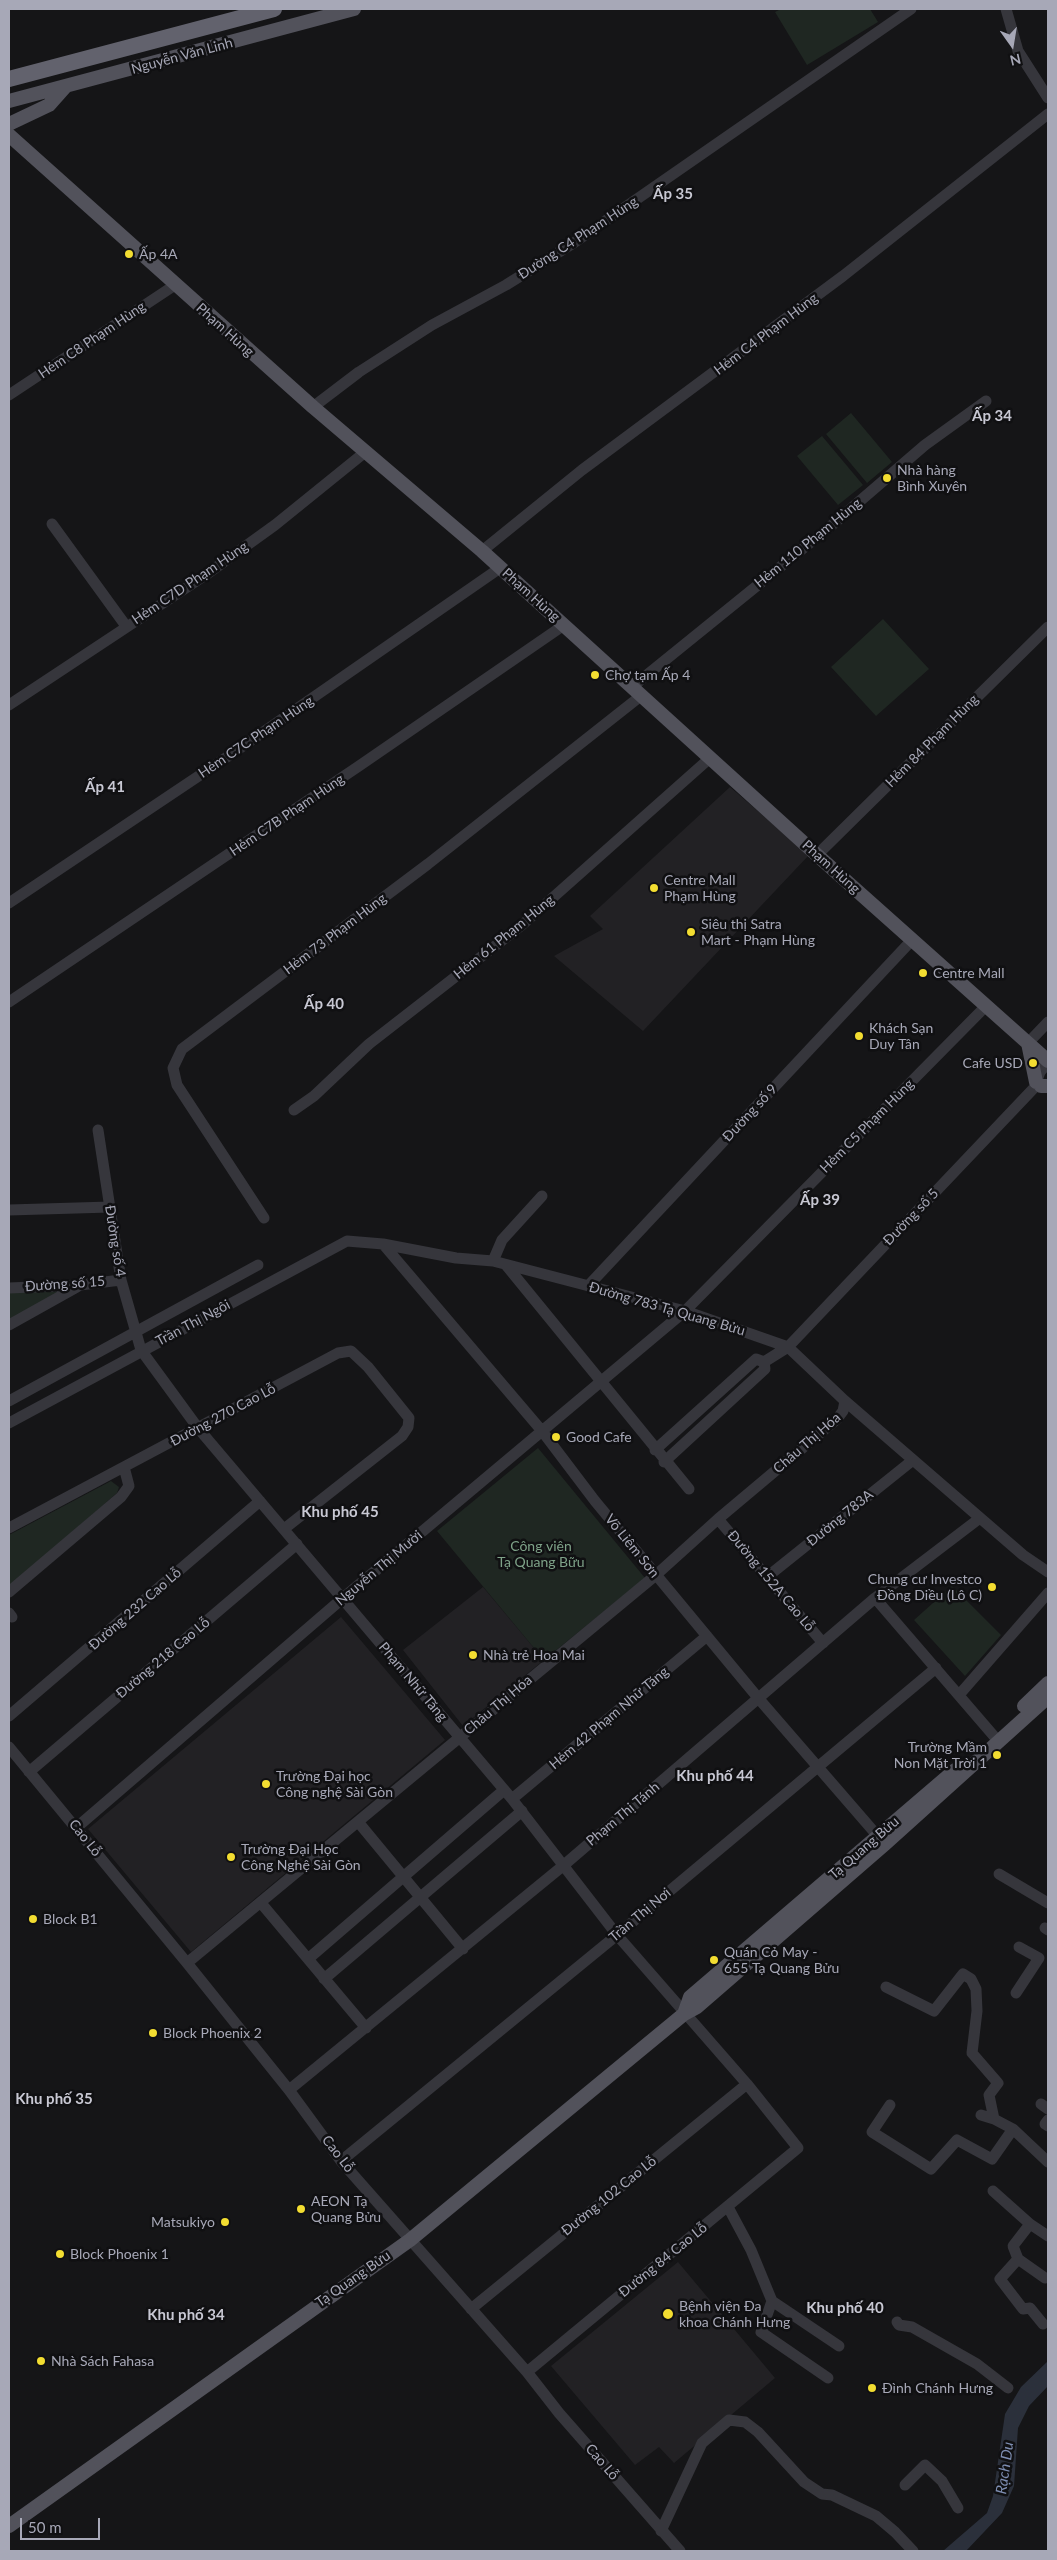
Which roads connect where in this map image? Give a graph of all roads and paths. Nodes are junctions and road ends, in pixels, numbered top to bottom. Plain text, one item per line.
1 (274, 9) edge
2 (354, 9) edge
3 (911, 9) edge
4 (1006, 9) edge
5 (9, 79) edge
6 (65, 88) junction
7 (1048, 98) edge
8 (9, 101) edge
9 (1048, 114) edge
10 (9, 124) edge
11 (9, 135) edge
12 (175, 285) junction
13 (9, 395) edge
14 (986, 401) dead end
15 (312, 407) junction
16 (364, 453) junction
17 (52, 524) dead end
18 (482, 551) junction
19 (500, 568) junction
20 (564, 625) junction
21 (126, 626) junction
22 (1048, 627) edge
23 (637, 691) junction
24 (9, 705) edge
25 (710, 758) junction
26 (817, 855) junction
27 (9, 903) edge
28 (912, 940) junction
29 (9, 1002) edge
30 (986, 1006) junction
31 (1048, 1022) edge
32 (1028, 1043) junction
33 (1048, 1061) edge
34 (1042, 1085) edge
35 (294, 1110) dead end
36 (98, 1130) dead end
37 (542, 1196) dead end
38 (110, 1207) junction
39 (9, 1210) edge
40 (264, 1218) dead end
41 (383, 1244) junction
42 (493, 1261) junction
43 (258, 1265) dead end
44 (506, 1265) junction
45 (121, 1280) junction
46 (80, 1285) junction
47 (588, 1286) junction
48 (9, 1288) edge
49 (685, 1311) junction
50 (9, 1325) edge
51 (136, 1332) junction
52 (788, 1347) junction
53 (142, 1350) junction
54 (764, 1362) junction
55 (599, 1382) junction
56 (9, 1400) edge
57 (845, 1401) junction
58 (9, 1423) edge
59 (198, 1428) junction
60 (542, 1431) junction
61 (655, 1450) junction
62 (913, 1460) junction
63 (664, 1462) junction
64 (124, 1467) junction
65 (689, 1490) dead end
66 (260, 1501) junction
67 (980, 1518) junction
68 (718, 1519) junction
69 (9, 1528) edge
70 (284, 1529) junction
71 (297, 1544) junction
72 (1048, 1572) edge
73 (656, 1575) junction
74 (767, 1577) junction
75 (9, 1592) edge
76 (1048, 1593) edge
77 (343, 1598) junction
78 (875, 1598) junction
79 (707, 1636) junction
80 (823, 1644) junction
81 (936, 1668) junction
82 (1048, 1683) edge
83 (959, 1695) junction
84 (1048, 1696) edge
85 (759, 1699) junction
86 (9, 1716) edge
87 (460, 1737) junction
88 (996, 1739) junction
89 (9, 1747) edge
90 (818, 1767) junction
91 (29, 1772) junction
92 (508, 1795) junction
93 (522, 1811) junction
94 (359, 1823) junction
95 (76, 1828) junction
96 (881, 1840) junction
97 (564, 1864) junction
98 (999, 1874) dead end
99 (403, 1877) junction
100 (420, 1897) junction
101 (1048, 1902) edge
102 (261, 1903) junction
103 (617, 1935) junction
104 (1019, 1946) dead end
105 (462, 1949) junction
106 (308, 1958) junction
107 (188, 1963) junction
108 (324, 1979) junction
109 (886, 1987) dead end
110 (1016, 1993) dead end
111 (684, 2014) junction
112 (366, 2028) junction
113 (747, 2084) junction
114 (288, 2090) junction
115 (890, 2105) dead end
116 (981, 2115) dead end
117 (994, 2119) junction
118 (1048, 2120) edge
119 (1048, 2126) edge
120 (1013, 2129) junction
121 (798, 2148) joint
122 (1048, 2160) edge
123 (341, 2161) junction
124 (993, 2191) dead end
125 (728, 2207) junction
126 (1030, 2224) junction
127 (1048, 2236) edge
128 (410, 2240) junction
129 (1018, 2258) junction
130 (1045, 2278) dead end
131 (772, 2301) junction
132 (471, 2309) junction
133 (897, 2322) dead end
134 (1043, 2324) dead end
135 (839, 2346) dead end
136 (527, 2372) junction
137 (828, 2378) dead end
138 (1008, 2388) dead end
139 (905, 2486) dead end
140 (958, 2508) dead end
141 (9, 2526) edge
142 (662, 2531) junction
143 (909, 2547) edge
144 (680, 2551) edge
145 (897, 2551) edge

1 - 5 highway, Nguyễn Văn Linh
2 - 6 main road, Nguyễn Văn Linh
3 - 15 street, Đường C4 Phạm Hủng
4 - 7 street
6 - 8 main road, Nguyễn Văn Linh
6 - 10 main road
9 - 18 street, Hẻm C4 Phạm Hùng
11 - 12 main road, Phạm Hùng
12 - 13 street, Hẻm C8 Phạm Hùng
12 - 15 main road, Phạm Hùng
14 - 23 street, Hẻm 110 Phạm Hùng
15 - 16 main road, Phạm Hùng
16 - 18 main road, Phạm Hùng
16 - 21 street, Hẻm C7D Phạm Hùng
17 - 21 street
18 - 19 main road, Phạm Hùng
19 - 20 main road, Phạm Hùng
19 - 27 street, Hẻm C7C Phạm Hùng
20 - 23 main road, Phạm Hùng
20 - 29 street, Hẻm C7B Phạm Hùng
21 - 24 street, Hẻm C7D Phạm Hùng
22 - 26 street, Hẻm 84 Phạm Hùng
23 - 25 main road, Phạm Hùng
23 - 40 street, Hẻm 73 Phạm Hùng
25 - 26 main road, Phạm Hùng
25 - 35 street, Hẻm 61 Phạm Hùng
26 - 28 main road, Phạm Hùng
28 - 30 main road, Phạm Hùng
28 - 47 street, Đường số 9
30 - 32 main road, Phạm Hùng
30 - 49 street, Hẻm C5 Phạm Hùng
31 - 32 street
32 - 33 main road, Phạm Hùng
32 - 34 main road
33 - 34 street, Đường số 5
34 - 52 street, Đường số 5
36 - 38 street, Đường số 4
37 - 42 street
38 - 39 street
38 - 45 street, Đường số 4
41 - 42 street, Đường 783 Tạ Quang Bửu
41 - 53 street, Trần Thị Ngôi
41 - 60 street, Võ Liêm Sơn
42 - 44 street, Đường 783 Tạ Quang Bửu
43 - 51 street, Trần Thị Ngôi
44 - 47 street, Đường 783 Tạ Quang Bửu
44 - 55 street
45 - 46 street, Đường số 15
45 - 51 street, Đường số 4
46 - 48 street, Đường số 15
46 - 50 street
47 - 49 street, Đường 783 Tạ Quang Bửu
49 - 52 street, Đường 783 Tạ Quang Bửu
49 - 55 street, Nguyễn Thị Mười
51 - 53 street, Đường số 4
51 - 56 street, Trần Thị Ngôi
52 - 54 street, Đường số 5
52 - 57 street, Đường 783 Tạ Quang Bửu
53 - 58 street, Trần Thị Ngôi
53 - 59 street, Phạm Nhữ Tăng
54 - 61 street, Đường số 5
54 - 63 street
55 - 60 street, Nguyễn Thị Mười
55 - 61 street
57 - 62 street, Đường 783 Tạ Quang Bửu
57 - 68 street, Châu Thị Hóa
59 - 64 street, Đường 270 Cao Lỗ
59 - 66 street, Phạm Nhữ Tăng
59 - 70 street, Đường 270 Cao Lỗ
60 - 73 street, Võ Liêm Sơn
60 - 77 street, Nguyễn Thị Mười
61 - 63 street
62 - 67 street, Đường 783 Tạ Quang Bửu
62 - 74 street, Đường 783A
63 - 65 street
64 - 69 street, Đường 270 Cao Lỗ
64 - 75 street
66 - 70 street, Phạm Nhữ Tăng
66 - 86 street, Đường 232 Cao Lỗ
67 - 72 street, Đường 783 Tạ Quang Bửu
67 - 78 street, Phạm Thị Tánh
68 - 73 street, Châu Thị Hóa
68 - 74 street, Đường 152A Cao Lỗ
70 - 71 street, Phạm Nhữ Tăng
71 - 77 street, Phạm Nhữ Tăng
71 - 91 street, Đường 218 Cao Lỗ
73 - 79 street, Võ Liêm Sơn
73 - 87 street, Châu Thị Hóa
74 - 80 street, Đường 152A Cao Lỗ
76 - 83 street
77 - 87 street, Phạm Nhữ Tăng
77 - 95 street, Nguyễn Thị Mười
78 - 80 street, Phạm Thị Tánh
78 - 81 street
79 - 85 street, Võ Liêm Sơn
79 - 92 street, Hẻm 42 Phạm Nhữ Tăng
80 - 85 street, Phạm Thị Tánh
81 - 83 street
81 - 90 street, Trần Thị Nơi
82 - 88 main road, Tạ Quang Bửu
83 - 88 street
84 - 88 main road, Tạ Quang Bửu
85 - 90 street, Võ Liêm Sơn
85 - 97 street, Phạm Thị Tánh
87 - 92 street, Phạm Nhữ Tăng
87 - 94 street, Châu Thị Hóa
88 - 96 main road, Tạ Quang Bửu
89 - 91 street, Cao Lỗ
90 - 96 street, Võ Liêm Sơn
90 - 103 street, Trần Thị Nơi
91 - 95 street, Cao Lỗ
92 - 93 street, Phạm Nhữ Tăng
92 - 99 street, Hẻm 42 Phạm Nhữ Tăng
93 - 97 street, Phạm Nhữ Tăng
93 - 100 street
94 - 99 street
94 - 102 street, Châu Thị Hóa
95 - 107 street, Cao Lỗ
96 - 111 main road, Tạ Quang Bửu
97 - 103 street, Phạm Nhữ Tăng
97 - 105 street, Phạm Thị Tánh
98 - 101 street
99 - 100 street
99 - 106 street, Hẻm 42 Phạm Nhữ Tăng
100 - 105 street
100 - 108 street
102 - 106 street
102 - 107 street, Châu Thị Hóa
103 - 111 street, Phạm Nhữ Tăng
103 - 123 street, Trần Thị Nơi
104 - 110 street
105 - 112 street, Phạm Thị Tánh
106 - 108 street
107 - 114 street, Cao Lỗ
108 - 112 street
109 - 117 street
111 - 113 street, Phạm Nhữ Tăng
111 - 128 main road, Tạ Quang Bửu
112 - 114 street, Phạm Thị Tánh
113 - 121 street, Phạm Nhữ Tăng
113 - 132 street, Đường 102 Cao Lỗ
114 - 123 street, Cao Lỗ
115 - 120 street
116 - 117 street
117 - 120 street
118 - 119 street
120 - 122 street
121 - 125 street, Đường 84 Cao Lỗ
123 - 128 street, Cao Lỗ
124 - 126 street
125 - 131 street
125 - 136 street, Đường 84 Cao Lỗ
126 - 127 street
126 - 129 street
128 - 132 street, Cao Lỗ
128 - 141 main road, Tạ Quang Bửu
129 - 130 street
129 - 134 street
131 - 135 street
131 - 137 street
132 - 136 street, Cao Lỗ
133 - 138 street
136 - 142 street, Cao Lỗ
139 - 140 street
142 - 143 street
142 - 144 street, Cao Lỗ
143 - 145 street

